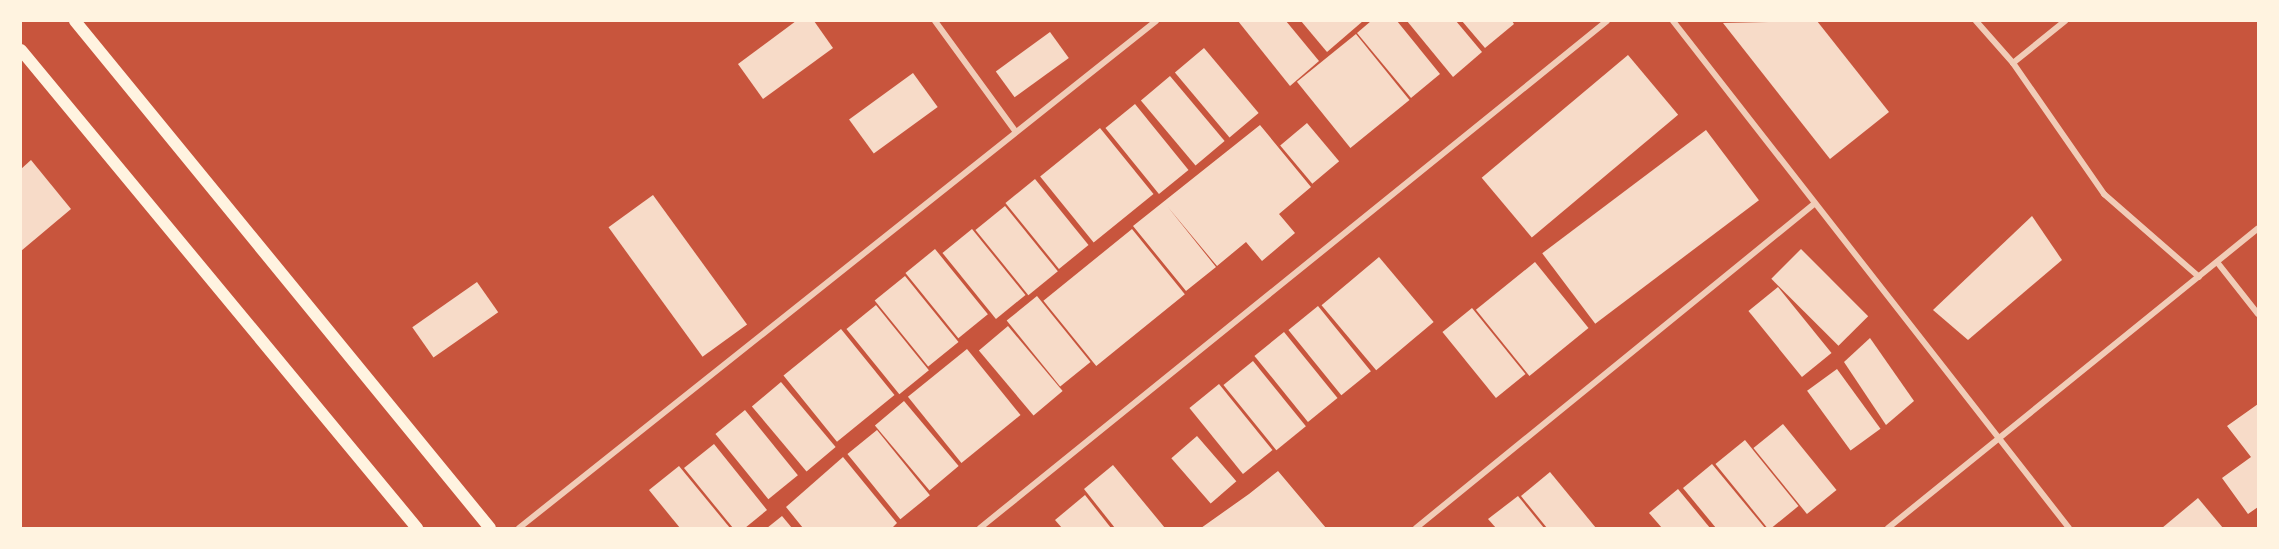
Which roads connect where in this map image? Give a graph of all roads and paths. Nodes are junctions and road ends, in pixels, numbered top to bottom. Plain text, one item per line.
1 (75, 21) edge
2 (935, 21) edge
3 (1156, 21) edge
4 (1607, 21) edge
5 (1673, 21) edge
6 (1976, 21) edge
7 (2065, 21) edge
8 (21, 50) edge
9 (2013, 63) junction
10 (1016, 132) junction
11 (1814, 204) junction
12 (2258, 228) edge
13 (2217, 262) junction
14 (2199, 277) junction
15 (2258, 314) edge
16 (1998, 442) junction
17 (417, 528) edge
18 (490, 528) edge
19 (519, 528) edge
20 (980, 528) edge
21 (1416, 528) edge
22 (1888, 528) edge
23 (2069, 528) edge

1 - 18 main road
2 - 10 street
3 - 10 street
4 - 20 street
5 - 11 street
6 - 9 street
7 - 9 street
8 - 17 main road
9 - 14 street
10 - 19 street
11 - 16 street
11 - 21 street
12 - 13 street
13 - 14 street
13 - 15 street
14 - 16 street
16 - 22 street
16 - 23 street

